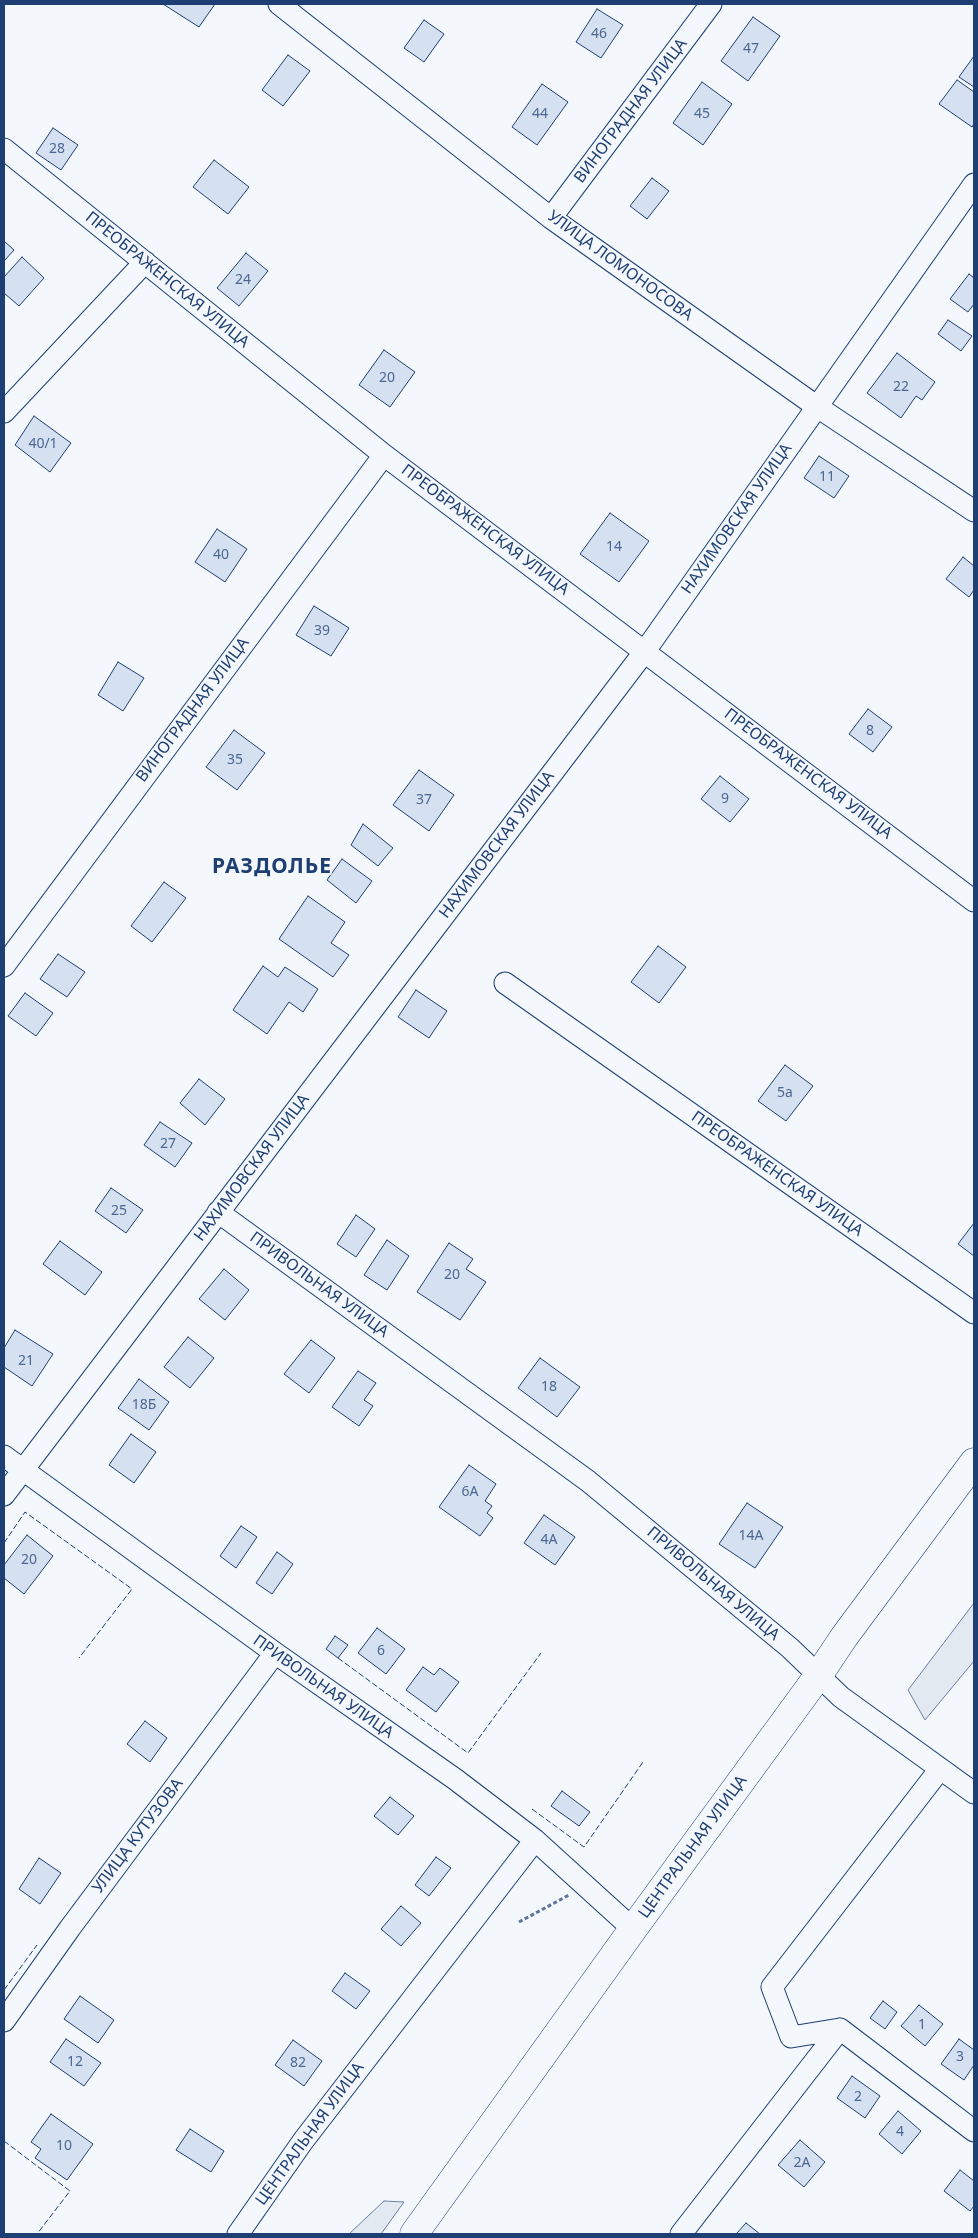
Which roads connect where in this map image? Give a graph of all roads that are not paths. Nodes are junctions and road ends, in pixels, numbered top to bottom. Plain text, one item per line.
1 (279, 4) edge
2 (711, 4) edge
3 (4, 149) edge
4 (974, 184) edge
5 (552, 218) junction
6 (145, 262) junction
7 (816, 406) junction
8 (4, 412) edge
9 (384, 455) junction
10 (974, 511) edge
11 (645, 650) junction
12 (974, 901) edge
13 (4, 966) edge
14 (505, 983) dead end
15 (218, 1212) junction
16 (974, 1313) edge
17 (4, 1456) edge
18 (974, 1462) edge
19 (22, 1470) junction
20 (4, 1495) edge
21 (275, 1653) junction
22 (818, 1676) junction
23 (940, 1769) junction
24 (974, 1793) edge
25 (535, 1840) junction
26 (633, 1929) junction
27 (4, 2021) edge
28 (840, 2029) junction
29 (974, 2131) edge
30 (238, 2234) edge
31 (414, 2234) edge
32 (681, 2234) edge

1 - 5 street, УЛИЦА ЛОМОНОСОВА
2 - 5 street, ВИНОГРАДНАЯ УЛИЦА
3 - 6 street, ПРЕОБРАЖЕНСКАЯ УЛИЦА
4 - 7 street, НАХИМОВСКАЯ УЛИЦА
5 - 7 street, УЛИЦА ЛОМОНОСОВА
6 - 8 street
6 - 9 street, ПРЕОБРАЖЕНСКАЯ УЛИЦА
7 - 10 street, УЛИЦА ЛОМОНОСОВА
7 - 11 street, НАХИМОВСКАЯ УЛИЦА
9 - 11 street, ПРЕОБРАЖЕНСКАЯ УЛИЦА
9 - 13 street, ВИНОГРАДНАЯ УЛИЦА
11 - 12 street, ПРЕОБРАЖЕНСКАЯ УЛИЦА
11 - 15 street, НАХИМОВСКАЯ УЛИЦА
14 - 16 street, ПРЕОБРАЖЕНСКАЯ УЛИЦА
15 - 19 street, НАХИМОВСКАЯ УЛИЦА
15 - 22 street, ПРИВОЛЬНАЯ УЛИЦА
17 - 19 street, ПРИВОЛЬНАЯ УЛИЦА
18 - 22 main road, ЦЕНТРАЛЬНАЯ УЛИЦА
19 - 20 street, НАХИМОВСКАЯ УЛИЦА
19 - 21 street, ПРИВОЛЬНАЯ УЛИЦА
21 - 25 street, ПРИВОЛЬНАЯ УЛИЦА
21 - 27 street, УЛИЦА КУТУЗОВА
22 - 23 street, ПРИВОЛЬНАЯ УЛИЦА
22 - 26 main road, ЦЕНТРАЛЬНАЯ УЛИЦА
23 - 24 street, ПРИВОЛЬНАЯ УЛИЦА
23 - 28 street
25 - 26 street, ПРИВОЛЬНАЯ УЛИЦА
25 - 30 street, ЦЕНТРАЛЬНАЯ УЛИЦА
26 - 31 main road, ЦЕНТРАЛЬНАЯ УЛИЦА
28 - 29 street
28 - 32 street

